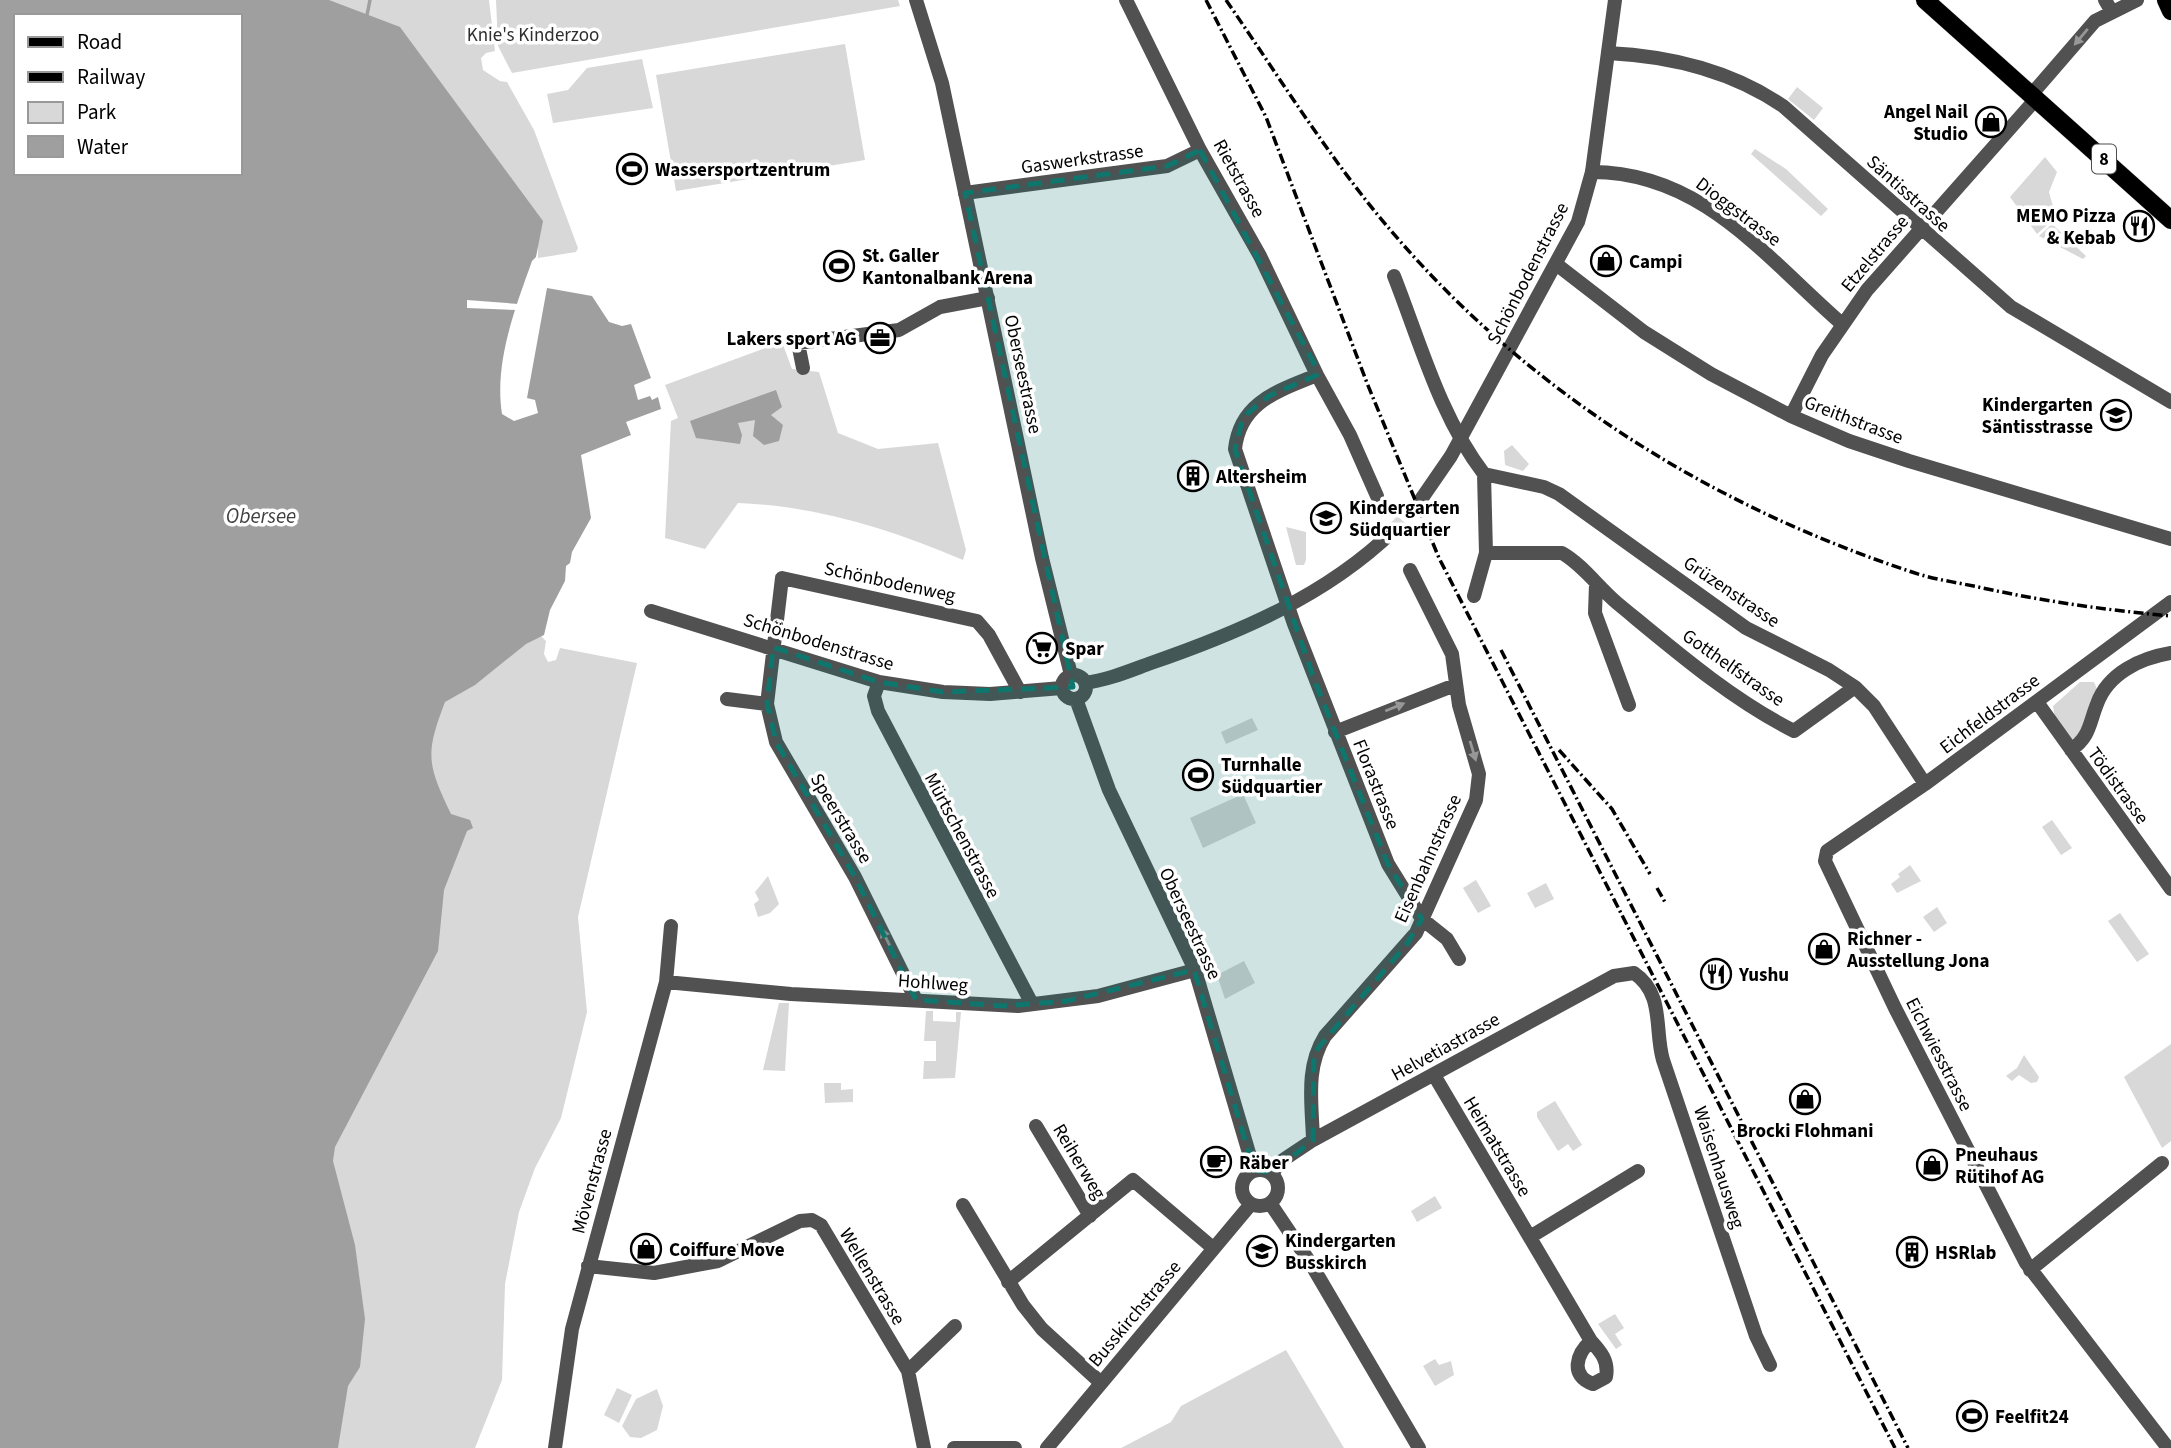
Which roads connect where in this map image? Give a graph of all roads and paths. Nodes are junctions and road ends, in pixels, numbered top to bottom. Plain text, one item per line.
1 (916, 0) edge
2 (1126, 0) edge
3 (1615, 0) edge
4 (1925, 0) edge
5 (2137, 0) edge
6 (2166, 0) edge
7 (2108, 6) edge
8 (2171, 11) edge
9 (1608, 53) junction
10 (2034, 97) junction
11 (1200, 150) junction
12 (1592, 172) junction
13 (965, 193) junction
14 (2171, 220) edge
15 (1920, 229) junction
16 (1556, 264) junction
17 (1394, 276) dead end
18 (988, 298) junction
19 (1842, 324) junction
20 (803, 368) dead end
21 (1317, 375) junction
22 (2171, 402) edge
23 (1791, 416) junction
24 (1460, 438) junction
25 (1485, 474) junction
26 (1377, 496) dead end
27 (1420, 501) tunnel mouth
28 (1393, 531) tunnel mouth
29 (2171, 539) edge
30 (1486, 553) junction
31 (1410, 570) dead end
32 (1596, 584) junction
33 (1474, 596) dead end
34 (2171, 602) edge
35 (1288, 606) junction
36 (651, 611) dead end
37 (773, 648) junction
38 (2171, 653) edge
39 (1071, 675) junction
40 (879, 682) junction
41 (1085, 683) junction
42 (1455, 685) junction
43 (1855, 687) junction
44 (1062, 688) junction
45 (1020, 692) junction
46 (727, 699) dead end
47 (1076, 699) junction
48 (2037, 702) junction
49 (767, 704) junction
50 (1629, 705) dead end
51 (1335, 732) junction
52 (2071, 750) junction
53 (1925, 784) junction
54 (1827, 851) joint
55 (2171, 889) edge
56 (1422, 919) junction
57 (671, 926) dead end
58 (1460, 960) dead end
59 (1195, 970) junction
60 (1644, 980) joint
61 (666, 982) junction
62 (916, 1000) junction
63 (1031, 1002) junction
64 (1434, 1075) junction
65 (1036, 1126) dead end
66 (1313, 1140) junction
67 (2162, 1163) dead end
68 (1254, 1170) junction
69 (1638, 1171) dead end
70 (1272, 1173) junction
71 (1270, 1203) junction
72 (1251, 1204) junction
73 (963, 1205) dead end
74 (1090, 1216) junction
75 (1530, 1237) junction
76 (1213, 1248) junction
77 (588, 1266) junction
78 (2030, 1270) junction
79 (1008, 1282) junction
80 (955, 1326) dead end
81 (1591, 1341) dead end
82 (1770, 1365) dead end
83 (908, 1371) junction
84 (1100, 1382) junction
85 (555, 1448) edge
86 (925, 1448) edge
87 (954, 1448) edge
88 (1015, 1448) edge
89 (1047, 1448) edge
90 (1419, 1448) edge
91 (2168, 1448) edge

1 - 13 street, Oberseestrasse
2 - 11 street, Rietstrasse
3 - 9 street, Schönbodenstrasse
4 - 10 main road, 8
5 - 7 street, Etzelstrasse
6 - 8 main road
7 -> 10 street, Etzelstrasse
9 - 12 street, Schönbodenstrasse
9 - 15 street, Säntisstrasse
10 - 14 main road, 8
10 - 15 street, Etzelstrasse
11 - 13 street, Gaswerkstrasse
11 - 21 street, Rietstrasse
12 - 16 street, Schönbodenstrasse
12 - 19 street, Dioggstrasse
13 - 18 street, Oberseestrasse
15 - 19 street, Etzelstrasse
15 - 22 street, Säntisstrasse
16 - 23 street, Greithstrasse
16 - 24 street, Schönbodenstrasse
17 - 24 street
18 - 20 street
18 - 39 street, Oberseestrasse
19 - 23 street, Etzelstrasse
21 - 26 street, Rietstrasse
21 - 35 street
23 - 29 street, Greithstrasse
24 - 25 street
24 - 27 street, Schönbodenstrasse
25 - 30 street
25 - 43 street, Grüzenstrasse
28 - 35 street
30 - 32 street, Gotthelfstrasse
30 - 33 street
31 - 42 street, Eisenbahnstrasse
32 - 43 street, Gotthelfstrasse
32 - 50 street
34 - 48 street, Eichfeldstrasse
35 - 41 street
35 - 51 street, Florastrasse
36 - 37 street, Schönbodenstrasse
37 - 40 street, Schönbodenstrasse
37 - 45 street, Schönbodenweg
37 - 49 street, Speerstrasse
38 - 52 street
39 - 41 street
39 - 44 street
40 - 45 street, Schönbodenstrasse
40 - 63 street, Mürtschenstrasse
41 - 47 street
51 -> 42 street
42 -> 56 street, Eisenbahnstrasse
43 - 53 street, Grüzenstrasse
44 - 45 street, Schönbodenstrasse
44 - 47 street
46 - 49 street
47 - 59 street, Oberseestrasse
48 - 52 street, Tödistrasse
48 - 53 street, Eichfeldstrasse
62 -> 49 street, Speerstrasse
51 - 56 street, Florastrasse
52 - 55 street, Tödistrasse
53 - 54 street, Eichfeldstrasse
54 - 78 street, Eichwiesstrasse
56 - 58 street, Florastrasse
56 - 66 street, Eisenbahnstrasse
57 - 61 street, Mövenstrasse
59 - 63 street, Hohlweg
59 - 68 street, Oberseestrasse
60 - 64 street, Helvetiastrasse
60 - 82 street, Waisenhausweg
61 - 62 street, Hohlweg
61 - 77 street, Mövenstrasse
62 - 63 street, Hohlweg
64 - 66 street, Helvetiastrasse
64 - 75 street, Heimatstrasse
65 - 74 street, Reiherweg
66 - 70 street, Helvetiastrasse
67 - 78 street
68 - 70 street
68 - 72 street
69 - 75 street
70 - 71 street
71 - 72 street
71 - 90 street
72 - 76 street, Busskirchstrasse
73 - 79 street
74 - 76 street, Reiherweg
74 - 79 street, Reiherweg
75 - 81 street, Heimatstrasse
76 - 84 street, Busskirchstrasse
77 - 83 street, Wellenstrasse
77 - 85 street, Mövenstrasse
78 - 91 street, Eichwiesstrasse
79 - 84 street
80 - 83 street
83 - 86 street, Wellenstrasse
84 - 89 street, Busskirchstrasse
87 - 88 street

